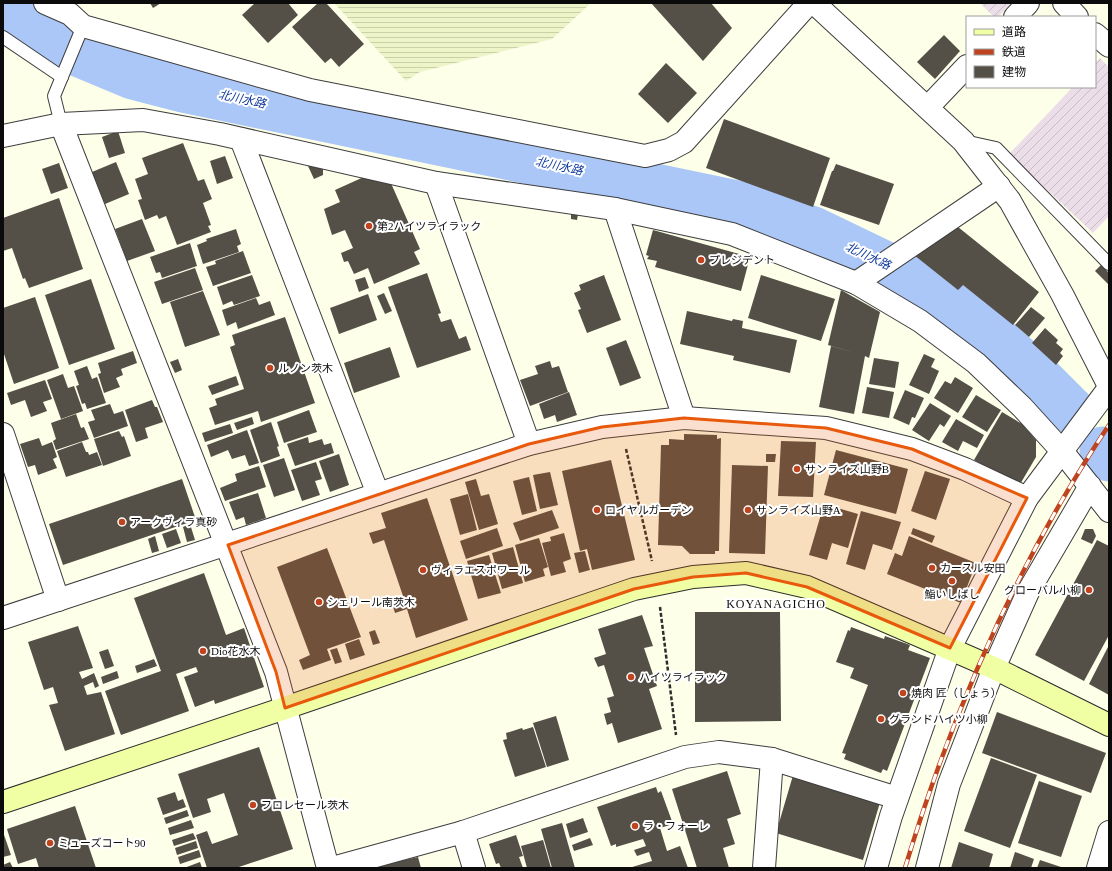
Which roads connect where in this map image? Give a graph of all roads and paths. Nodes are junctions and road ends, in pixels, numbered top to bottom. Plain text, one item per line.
1 (45, 3) edge
2 (809, 3) edge
3 (814, 3) edge
4 (1028, 3) edge
5 (1064, 3) edge
6 (1016, 16) edge
7 (1076, 16) edge
8 (81, 33) junction
9 (1096, 35) edge
10 (3, 37) edge
11 (1109, 46) edge
12 (966, 67) edge
13 (62, 77) junction
14 (928, 107) junction
15 (61, 124) junction
16 (3, 136) edge
17 (241, 139) junction
18 (964, 141) junction
19 (436, 183) junction
20 (999, 186) junction
21 (615, 209) junction
22 (1109, 264) edge
23 (862, 279) junction
24 (1109, 387) edge
25 (684, 418) junction
26 (3, 434) edge
27 (528, 444) junction
28 (1062, 451) junction
29 (1090, 486) junction
30 (378, 494) junction
31 (1027, 498) junction
32 (1109, 511) edge
33 (228, 545) junction
34 (58, 600) junction
35 (3, 618) edge
36 (950, 648) junction
37 (994, 668) junction
38 (285, 708) junction
39 (1109, 725) edge
40 (772, 759) junction
41 (898, 798) junction
42 (3, 802) edge
43 (463, 832) junction
44 (1109, 832) edge
45 (328, 868) edge
46 (332, 868) edge
47 (474, 868) edge
48 (764, 868) edge
49 (876, 868) edge
50 (927, 868) edge
51 (1098, 868) edge

1 - 8 street
2 - 8 street
3 - 14 street
4 - 6 street
5 - 7 street
8 - 13 lane
9 - 11 street
10 - 13 lane
12 - 14 street
13 - 15 lane
14 - 18 street
15 - 16 street
15 - 17 street
15 - 33 street
17 - 19 street
17 - 30 street
18 - 20 street
18 - 22 lane
19 - 21 street
19 - 27 street
20 - 23 street
20 - 24 street
21 - 23 street
21 - 25 street
23 - 28 street
24 - 28 street
25 - 27 street
25 - 31 street
26 - 34 street
27 - 30 street
28 - 29 street
28 - 31 street
29 - 32 street
29 - 37 street
30 - 33 street
31 - 36 street
33 - 34 street
33 - 38 street
34 - 35 street
36 - 37 street
36 - 38 street
36 - 41 street
37 - 39 street
37 - 50 street
38 - 42 street
38 - 45 street
40 - 41 street
40 - 43 street
40 - 48 street
41 - 49 street
43 - 46 street
43 - 47 street
44 - 51 street

